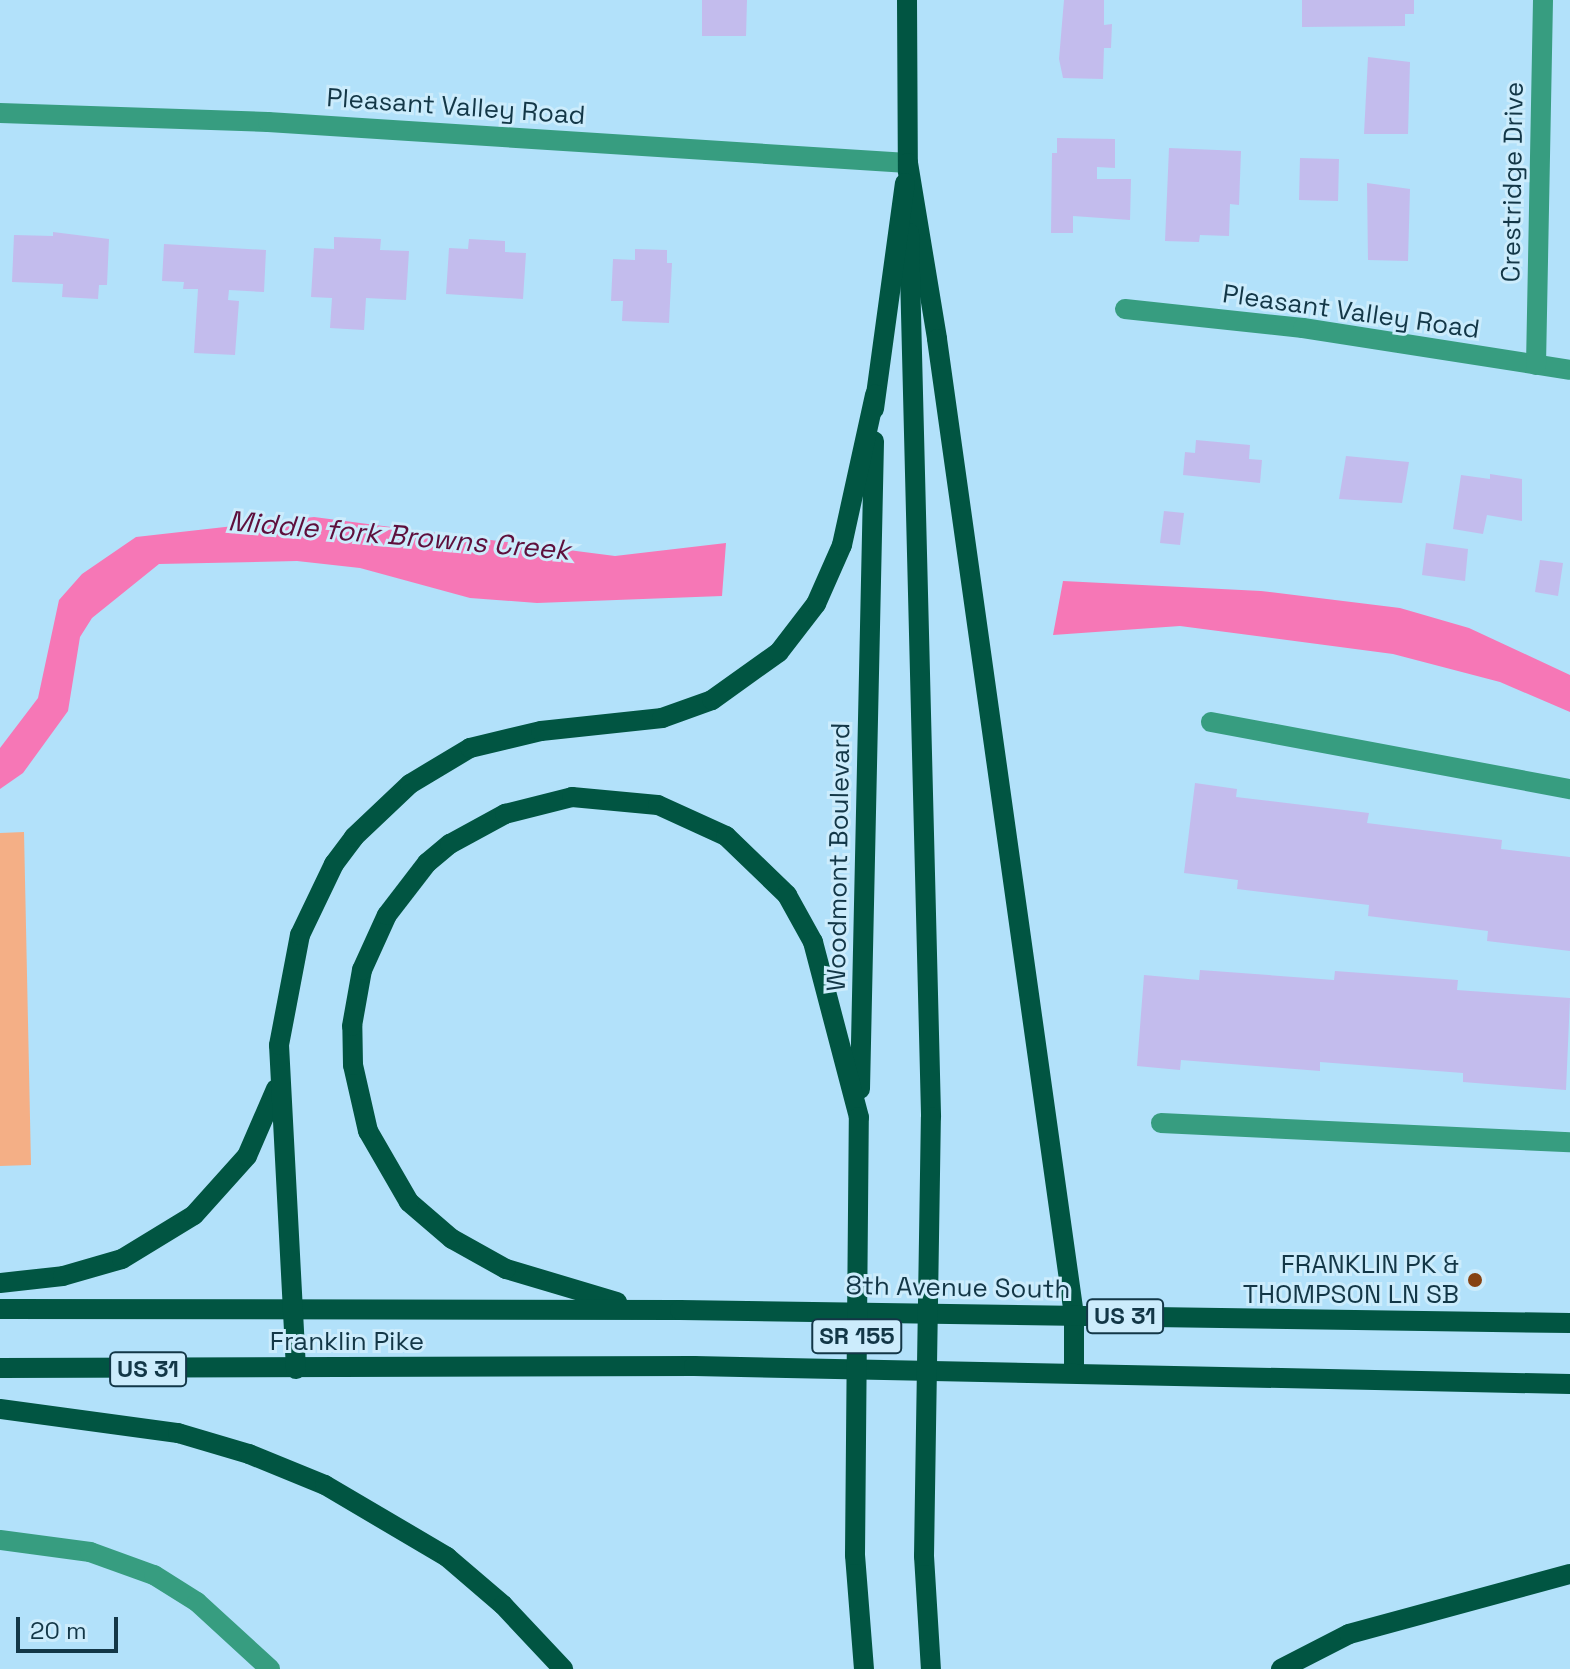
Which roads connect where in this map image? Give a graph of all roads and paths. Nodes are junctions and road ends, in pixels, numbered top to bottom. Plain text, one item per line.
1 (907, 0) edge
2 (1543, 0) edge
3 (0, 113) edge
4 (908, 163) junction
5 (1125, 309) dead end
6 (1536, 365) junction
7 (1570, 370) edge
8 (875, 395) junction
9 (1211, 722) dead end
10 (1570, 789) edge
11 (278, 1085) junction
12 (859, 1117) junction
13 (1161, 1123) dead end
14 (1570, 1142) edge
15 (0, 1283) edge
16 (0, 1309) edge
17 (293, 1309) junction
18 (680, 1310) junction
19 (1074, 1315) junction
20 (1570, 1323) edge
21 (0, 1368) edge
22 (296, 1369) junction
23 (1074, 1370) junction
24 (1570, 1384) edge
25 (0, 1409) edge
26 (0, 1540) edge
27 (1569, 1573) edge
28 (270, 1669) edge
29 (563, 1669) edge
30 (864, 1669) edge
31 (931, 1669) edge
32 (1281, 1669) edge

1 - 4 main road, Woodmont Boulevard
2 - 6 street, Crestridge Drive
3 - 4 street, Pleasant Valley Road
4 - 8 main road, Woodmont Boulevard
4 - 19 main road
4 - 31 main road, Woodmont Boulevard, bridge
5 - 6 street, Pleasant Valley Road
6 - 7 street, Pleasant Valley Road
8 - 11 main road
8 - 12 main road, Woodmont Boulevard
9 - 10 street
11 - 15 main road
11 - 17 main road
12 - 18 main road
12 - 30 main road, Woodmont Boulevard / SR 155, bridge
13 - 14 street
16 - 17 main road, Franklin Pike / US 31
17 - 18 main road, Franklin Pike / US 31
17 - 22 main road
18 - 19 main road, 8th Avenue South / US 31
19 - 20 main road, 8th Avenue South / US 31
19 - 23 main road
21 - 22 main road, Franklin Pike / US 31
22 - 23 main road, Franklin Pike / US 31
23 - 24 main road, US 31
25 - 29 main road
26 - 28 street
27 - 32 main road

